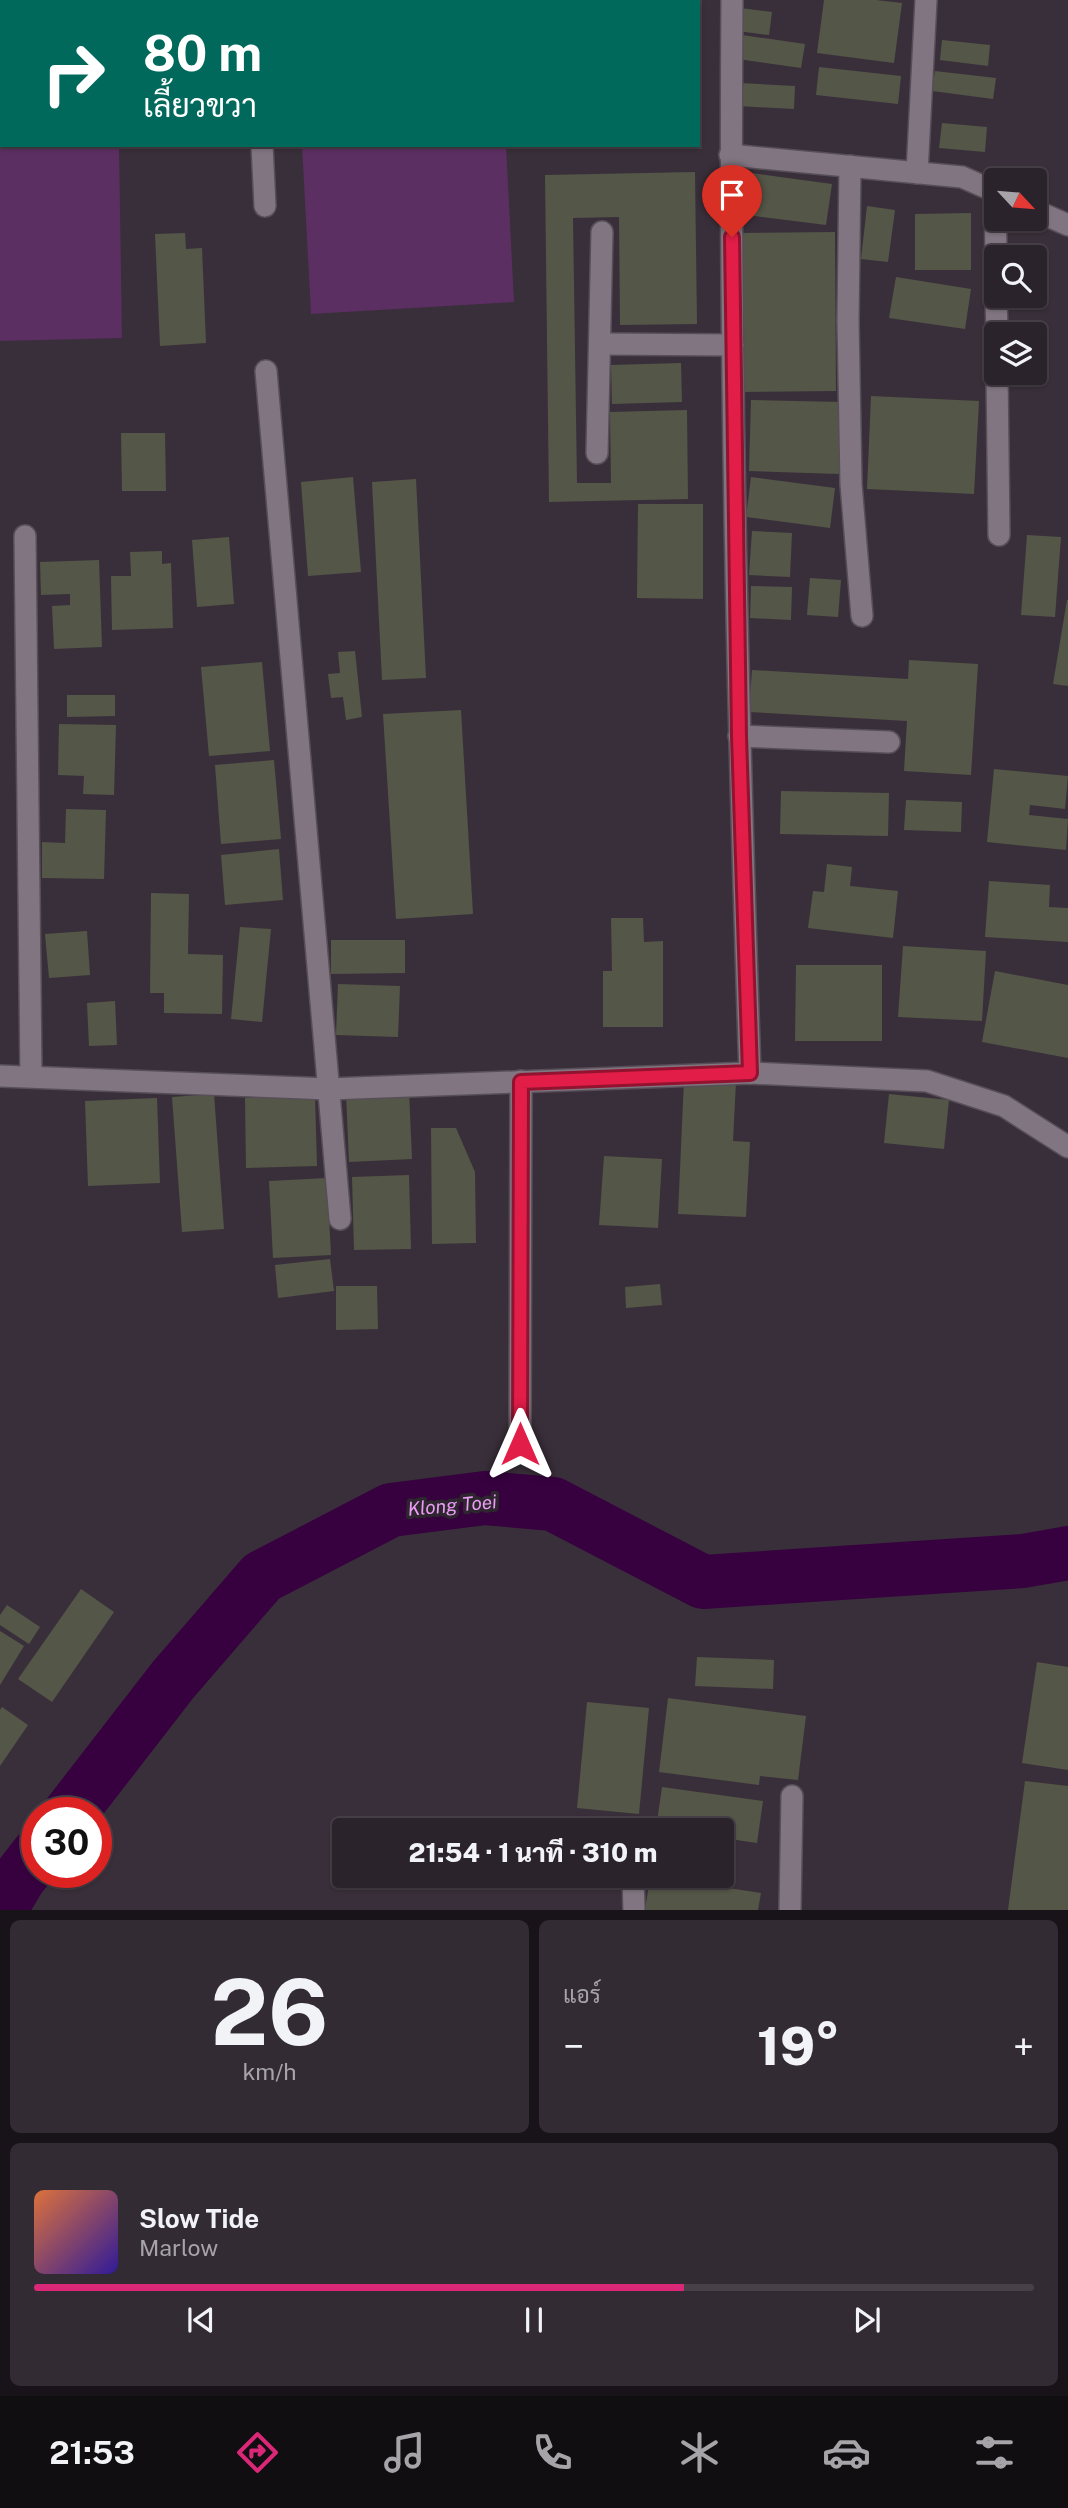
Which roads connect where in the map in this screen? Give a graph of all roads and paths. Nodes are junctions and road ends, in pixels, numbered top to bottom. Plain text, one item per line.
1 (732, 0) edge
2 (926, 0) edge
3 (262, 147) edge
4 (730, 155) junction
5 (850, 166) junction
6 (917, 173) junction
7 (984, 187) edge
8 (265, 206) dead end
9 (1047, 216) edge
10 (1068, 225) edge
11 (602, 232) dead end
12 (600, 344) junction
13 (733, 345) junction
14 (266, 371) dead end
15 (997, 385) edge
16 (597, 453) dead end
17 (999, 535) dead end
18 (25, 536) dead end
19 (862, 616) dead end
20 (739, 736) junction
21 (889, 742) dead end
22 (750, 1073) junction
23 (0, 1076) edge
24 (31, 1076) junction
25 (521, 1082) junction
26 (329, 1089) junction
27 (1068, 1147) edge
28 (340, 1219) dead end
29 (520, 1444) dead end
30 (792, 1796) dead end
31 (633, 1888) edge
32 (634, 1909) edge
33 (790, 1909) edge

1 - 4 street
2 - 6 street
3 - 8 street
4 - 5 street
4 - 13 street
5 - 6 street
5 - 19 street
6 - 7 street
9 - 10 street
11 - 12 street
12 - 13 street
12 - 16 street
13 - 20 street
14 - 26 street
15 - 17 street
18 - 24 street
20 - 21 street
20 - 22 street
22 - 25 street
22 - 27 street
23 - 24 street
24 - 26 street
25 - 26 street
25 - 29 street
26 - 28 street
30 - 33 street
31 - 32 street

